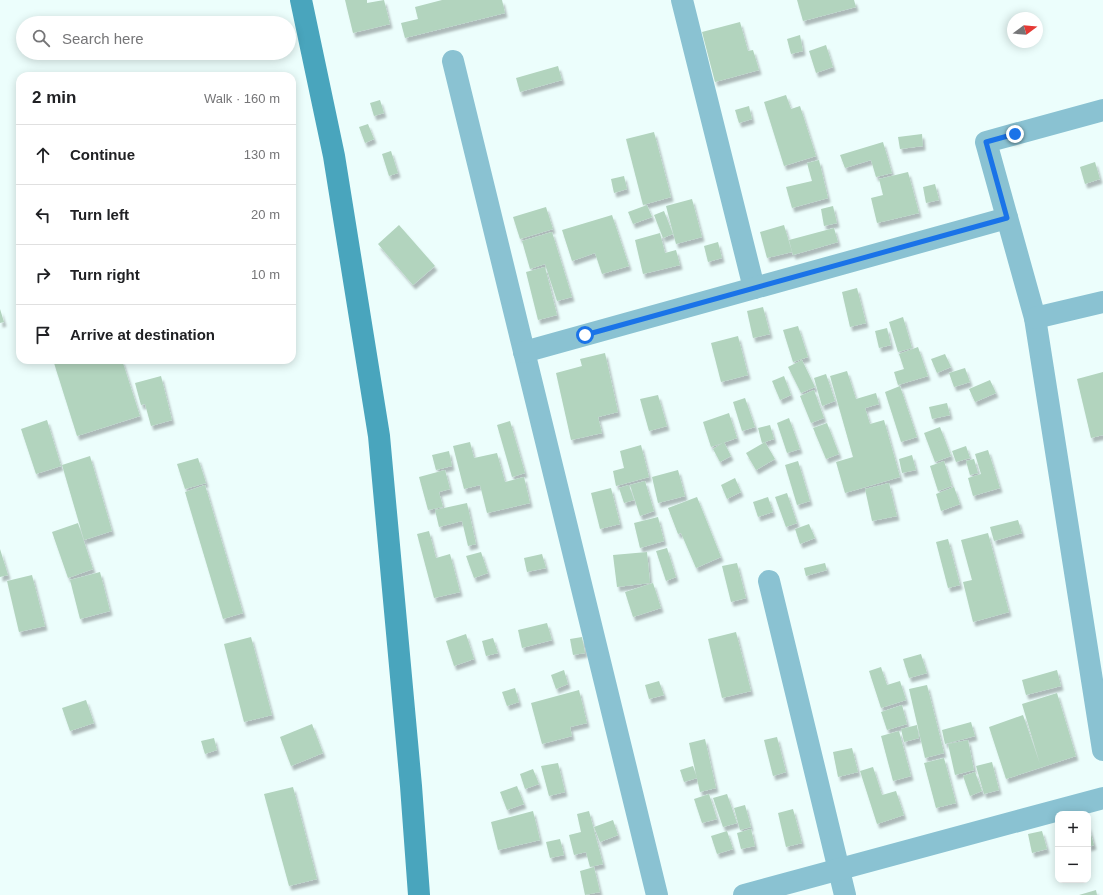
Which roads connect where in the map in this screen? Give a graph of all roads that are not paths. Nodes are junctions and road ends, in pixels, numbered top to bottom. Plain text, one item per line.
1 (301, 0) edge
2 (682, 0) edge
3 (453, 61) dead end
4 (1103, 110) edge
5 (1007, 218) junction
6 (754, 288) junction
7 (1103, 302) edge
8 (1035, 318) junction
9 (524, 352) junction
10 (768, 580) dead end
11 (1103, 750) edge
12 (1103, 798) edge
13 (838, 869) junction
14 (419, 895) edge
15 (657, 895) edge
16 (744, 895) edge
17 (845, 895) edge

1 - 14 main road
2 - 6 street
3 - 9 street
4 - 5 street
5 - 6 street
5 - 8 street
6 - 9 street
7 - 8 street
8 - 11 street
9 - 15 street
10 - 13 street
12 - 13 street
13 - 16 street
13 - 17 street

